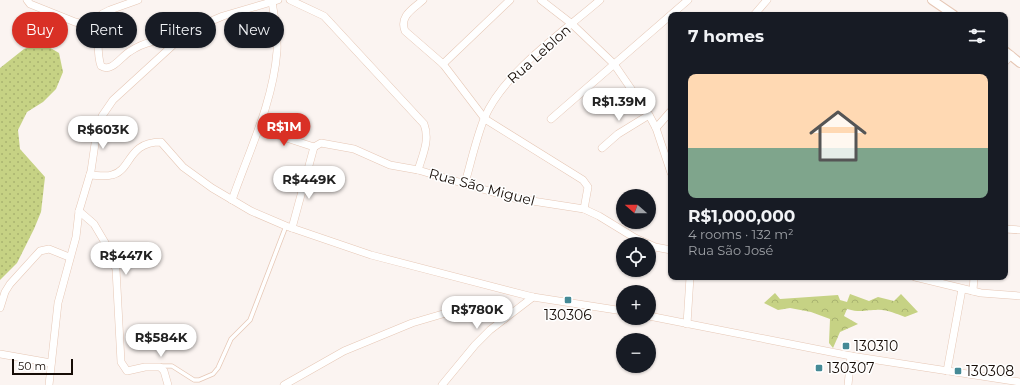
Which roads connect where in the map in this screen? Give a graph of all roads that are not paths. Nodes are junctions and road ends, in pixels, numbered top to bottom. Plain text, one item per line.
1 (27, 0) edge
2 (138, 0) edge
3 (290, 0) edge
4 (423, 0) edge
5 (510, 0) edge
6 (540, 0) edge
7 (600, 0) edge
8 (688, 0) edge
9 (767, 0) edge
10 (932, 0) edge
11 (275, 1) edge
12 (105, 12) edge
13 (674, 12) edge
14 (757, 12) edge
15 (950, 12) edge
16 (668, 17) edge
17 (216, 19) edge
18 (76, 22) edge
19 (572, 24) junction
20 (100, 48) edge
21 (137, 48) edge
22 (170, 48) edge
23 (1008, 53) edge
24 (1020, 63) edge
25 (443, 64) junction
26 (614, 64) junction
27 (668, 114) edge
28 (649, 115) junction
29 (484, 119) junction
30 (551, 119) dead end
31 (656, 128) junction
32 (259, 129) junction
33 (314, 147) junction
34 (602, 148) dead end
35 (668, 156) edge
36 (418, 170) junction
37 (90, 175) junction
38 (465, 183) junction
39 (232, 200) junction
40 (584, 210) junction
41 (79, 211) junction
42 (289, 227) junction
43 (1008, 229) edge
44 (1020, 230) edge
45 (668, 249) edge
46 (70, 257) junction
47 (690, 280) edge
48 (927, 280) edge
49 (974, 280) edge
50 (962, 289) junction
51 (973, 291) junction
52 (1020, 296) edge
53 (533, 298) junction
54 (0, 308) edge
55 (616, 310) edge
56 (656, 317) edge
57 (504, 319) junction
58 (688, 324) junction
59 (0, 354) edge
60 (851, 356) junction
61 (51, 363) junction
62 (154, 366) junction
63 (947, 370) junction
64 (1020, 382) edge
65 (49, 385) edge
66 (168, 385) edge
67 (284, 385) edge
68 (442, 385) edge
69 (848, 385) edge

1 - 18 street
2 - 12 street
3 - 36 street
4 - 25 street
5 - 25 street
6 - 19 street
7 - 19 street, Rua Leblon
8 - 13 street
9 - 14 street
10 - 15 street
11 - 17 street
11 - 32 street
16 - 26 street
19 - 26 street
19 - 29 street, Rua Leblon
20 - 21 street
22 - 37 street
23 - 24 street
25 - 29 street
26 - 28 street
26 - 30 street
27 - 31 street
28 - 31 street
28 - 34 street
29 - 38 street, Rua Leblon
29 - 40 street
31 - 35 street
32 - 33 street
32 - 39 street
33 - 36 street, Rua São Miguel
33 - 42 street
36 - 38 street, Rua São Miguel
37 - 39 street
37 - 41 street
38 - 40 street, Rua São Miguel
39 - 42 street
40 - 45 street, Rua São Miguel
41 - 46 street
41 - 62 street
42 - 53 street
42 - 62 lane
43 - 44 street
46 - 54 street
46 - 61 street
47 - 58 street
48 - 50 street
49 - 51 street
50 - 51 street
50 - 63 street
51 - 52 street
53 - 55 street
53 - 57 street
56 - 58 street
57 - 67 street
57 - 68 street
58 - 60 street
59 - 61 street
60 - 63 street
60 - 69 street
61 - 65 street
62 - 66 street
63 - 64 street

